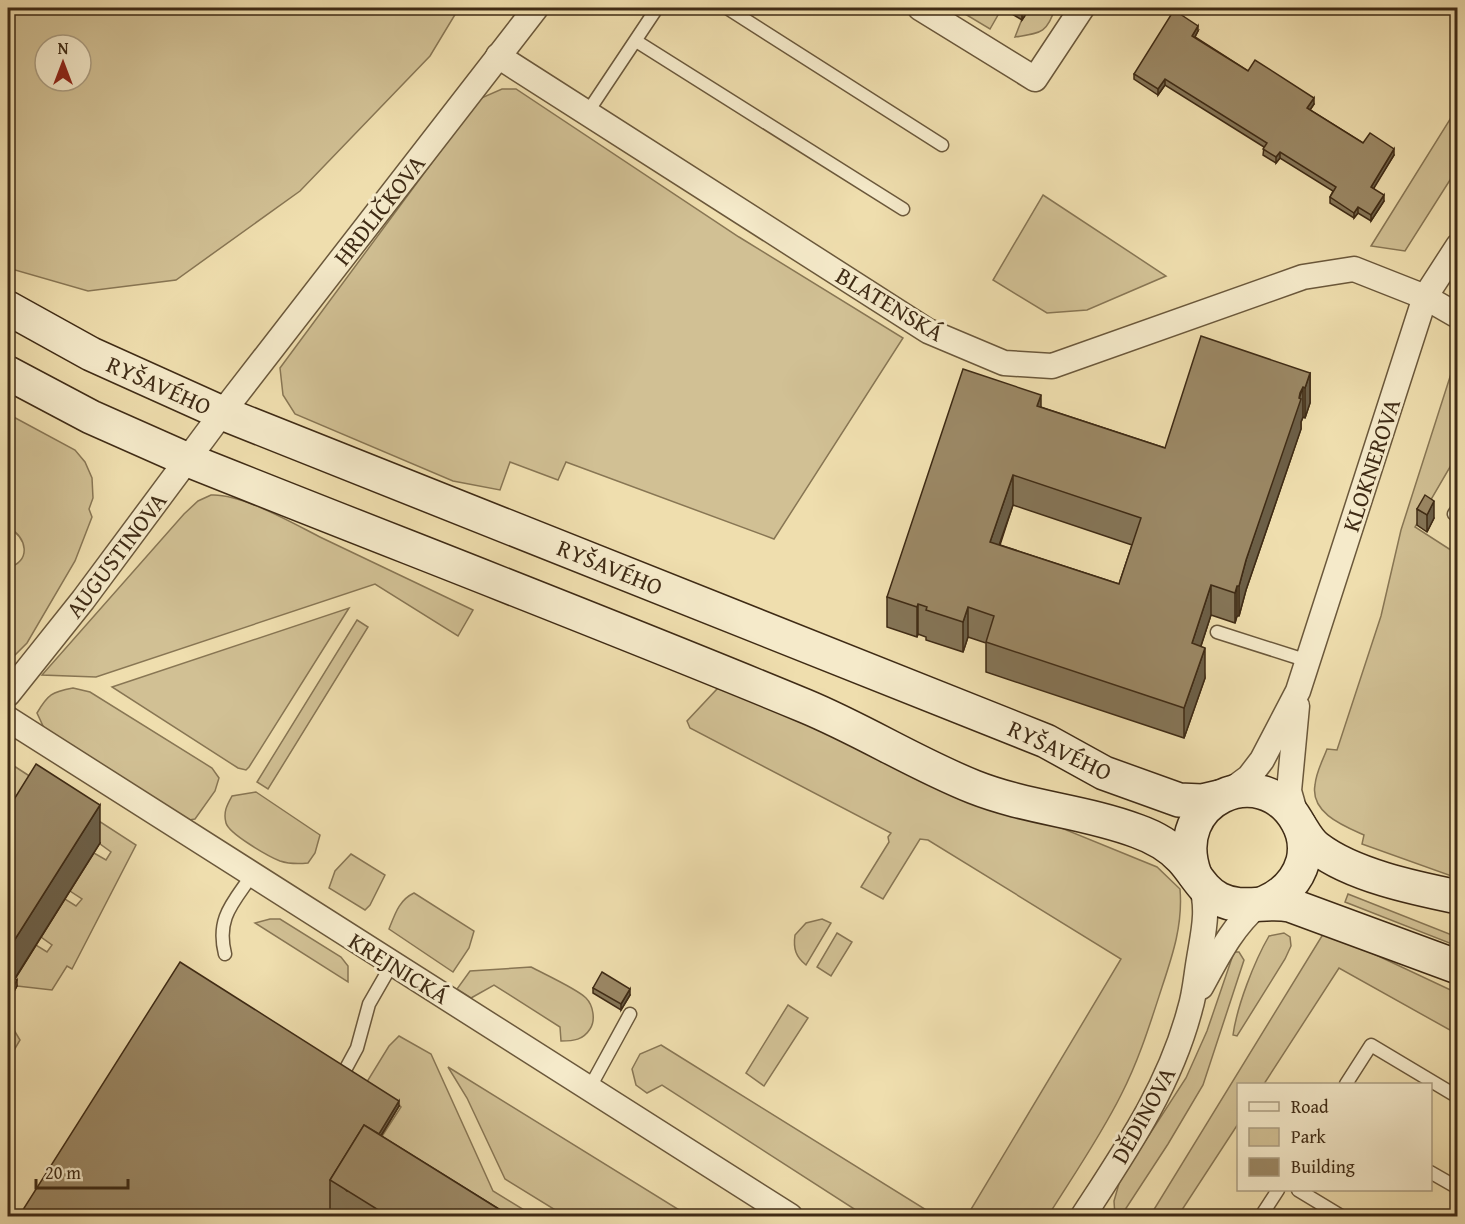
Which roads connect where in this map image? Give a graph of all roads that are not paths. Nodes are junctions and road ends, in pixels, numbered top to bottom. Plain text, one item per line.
1 (536, 8) edge
2 (657, 8) edge
3 (727, 8) edge
4 (921, 8) edge
5 (1082, 8) edge
6 (636, 41) junction
7 (498, 56) junction
8 (587, 113) junction
9 (942, 145) dead end
10 (903, 209) dead end
11 (1458, 246) edge
12 (1425, 297) junction
13 (8, 308) edge
14 (1458, 316) edge
15 (8, 373) edge
16 (222, 413) junction
17 (188, 460) junction
18 (1458, 508) edge
19 (1458, 516) edge
20 (1217, 632) dead end
21 (1308, 661) junction
22 (1298, 691) junction
23 (8, 694) edge
24 (8, 719) edge
25 (1223, 796) junction
26 (1299, 825) junction
27 (252, 875) junction
28 (1197, 879) junction
29 (1458, 897) edge
30 (1262, 904) junction
31 (225, 954) dead end
32 (392, 964) junction
33 (1458, 967) edge
34 (1191, 1008) junction
35 (630, 1014) dead end
36 (344, 1072) edge
37 (1347, 1083) edge
38 (589, 1089) junction
39 (1458, 1097) edge
40 (1432, 1174) edge
41 (1458, 1188) edge
42 (1277, 1191) edge
43 (1300, 1191) edge
44 (790, 1216) edge
45 (1083, 1216) edge
46 (1261, 1216) edge
47 (1341, 1216) edge

1 - 7 street, HRDLIČKOVA
2 - 6 lane
3 - 9 lane
4 - 5 street
6 - 8 lane
6 - 10 lane
7 - 8 street, BLATENSKÁ
7 - 16 street, HRDLIČKOVA
8 - 12 street, BLATENSKÁ
11 - 12 street, KLOKNEROVA
12 - 14 street, BLATENSKÁ
12 - 21 street, KLOKNEROVA
13 - 16 main road, RYŠAVÉHO
15 - 17 main road, RYŠAVÉHO
16 - 17 street, AUGUSTINOVA
16 - 25 main road, RYŠAVÉHO
17 - 23 street, AUGUSTINOVA
17 - 28 main road, RYŠAVÉHO
18 - 19 lane
20 - 21 lane
21 - 22 street, KLOKNEROVA
22 - 25 street, KLOKNEROVA
22 - 26 street, KLOKNEROVA
24 - 27 street, KREJNICKÁ
25 - 26 main road, RYŠAVÉHO
25 - 28 main road
26 - 29 main road, RYŠAVÉHO
26 - 30 main road
27 - 31 lane
27 - 32 street, KREJNICKÁ
28 - 30 main road, RYŠAVÉHO
28 - 34 street, DĚDINOVA
30 - 33 main road, RYŠAVÉHO
30 - 34 street, DĚDINOVA
32 - 36 lane
32 - 38 street, KREJNICKÁ
34 - 45 street, DĚDINOVA
35 - 38 lane
37 - 39 lane
38 - 44 street, KREJNICKÁ
40 - 41 lane
42 - 46 lane
43 - 47 lane

